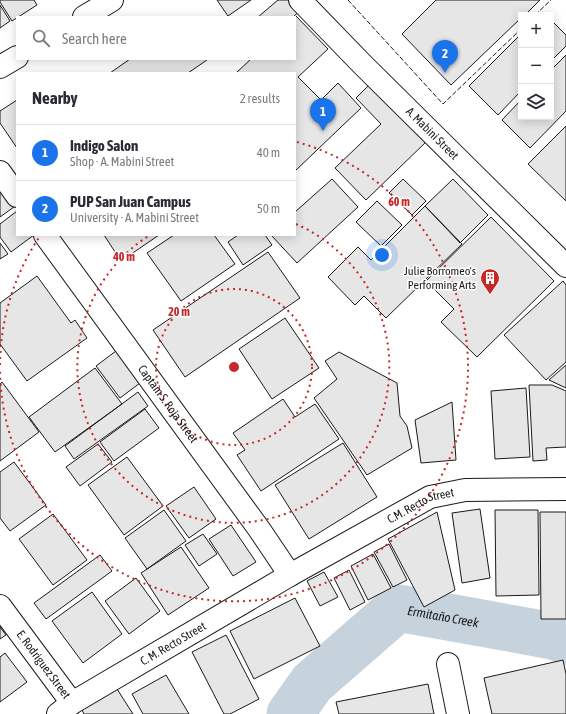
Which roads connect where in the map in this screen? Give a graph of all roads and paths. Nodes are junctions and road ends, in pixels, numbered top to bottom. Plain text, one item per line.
1 (112, 0) edge
2 (300, 0) edge
3 (86, 16) edge
4 (16, 58) edge
5 (0, 67) edge
6 (0, 172) edge
7 (16, 195) edge
8 (47, 236) edge
9 (566, 266) edge
10 (566, 489) edge
11 (290, 575) junction
12 (0, 606) edge
13 (448, 664) dead end
14 (65, 709) edge
15 (458, 714) edge

1 - 3 street
2 - 9 street, A. Mabini Street
4 - 5 street
6 - 7 street
8 - 11 street, Captain S. Roja Street
10 - 11 street, C.M. Recto Street
11 - 14 street, C. M. Recto Street
12 - 14 street, E. Rodriguez Street
13 - 15 street

